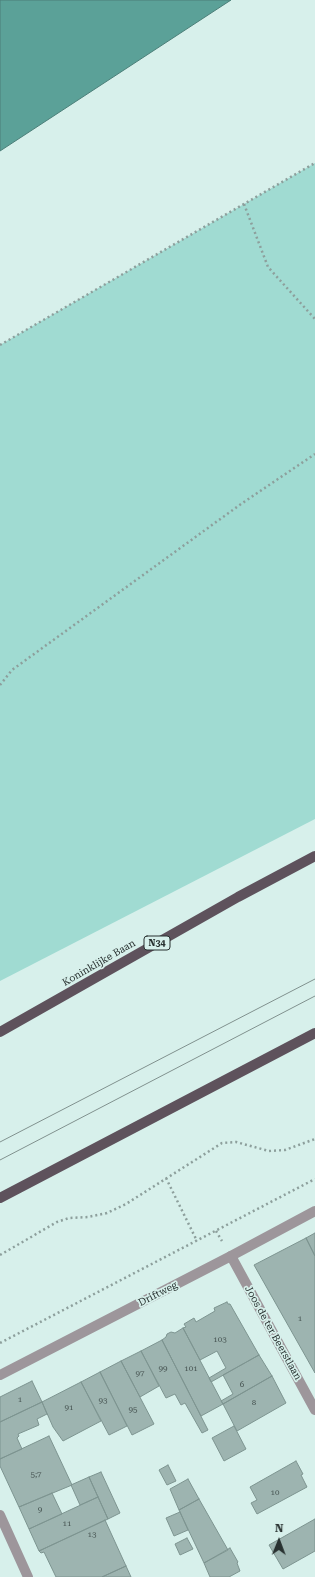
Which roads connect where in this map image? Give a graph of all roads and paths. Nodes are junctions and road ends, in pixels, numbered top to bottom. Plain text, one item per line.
1 (315, 164) edge
2 (244, 204) junction
3 (315, 319) edge
4 (0, 344) edge
5 (315, 454) edge
6 (0, 684) edge
7 (315, 856) edge
8 (0, 1032) edge
9 (315, 1033) edge
10 (315, 1139) edge
11 (166, 1178) junction
12 (315, 1179) edge
13 (0, 1198) edge
14 (315, 1211) edge
15 (197, 1241) junction
16 (0, 1255) edge
17 (231, 1256) junction
18 (0, 1343) edge
19 (0, 1375) edge
20 (315, 1410) edge
21 (0, 1515) edge
22 (28, 1577) edge

1 - 2 path
2 - 3 path
2 - 4 path
5 - 6 path
7 - 8 main road, Koninklijke Baan / N34
9 - 13 main road
10 - 11 path
11 - 15 path
11 - 16 path
12 - 15 path
14 - 17 street, Driftweg
15 - 18 path
17 - 19 street, Driftweg
17 - 20 street, Joos de ter Beerstlaan
21 - 22 street

